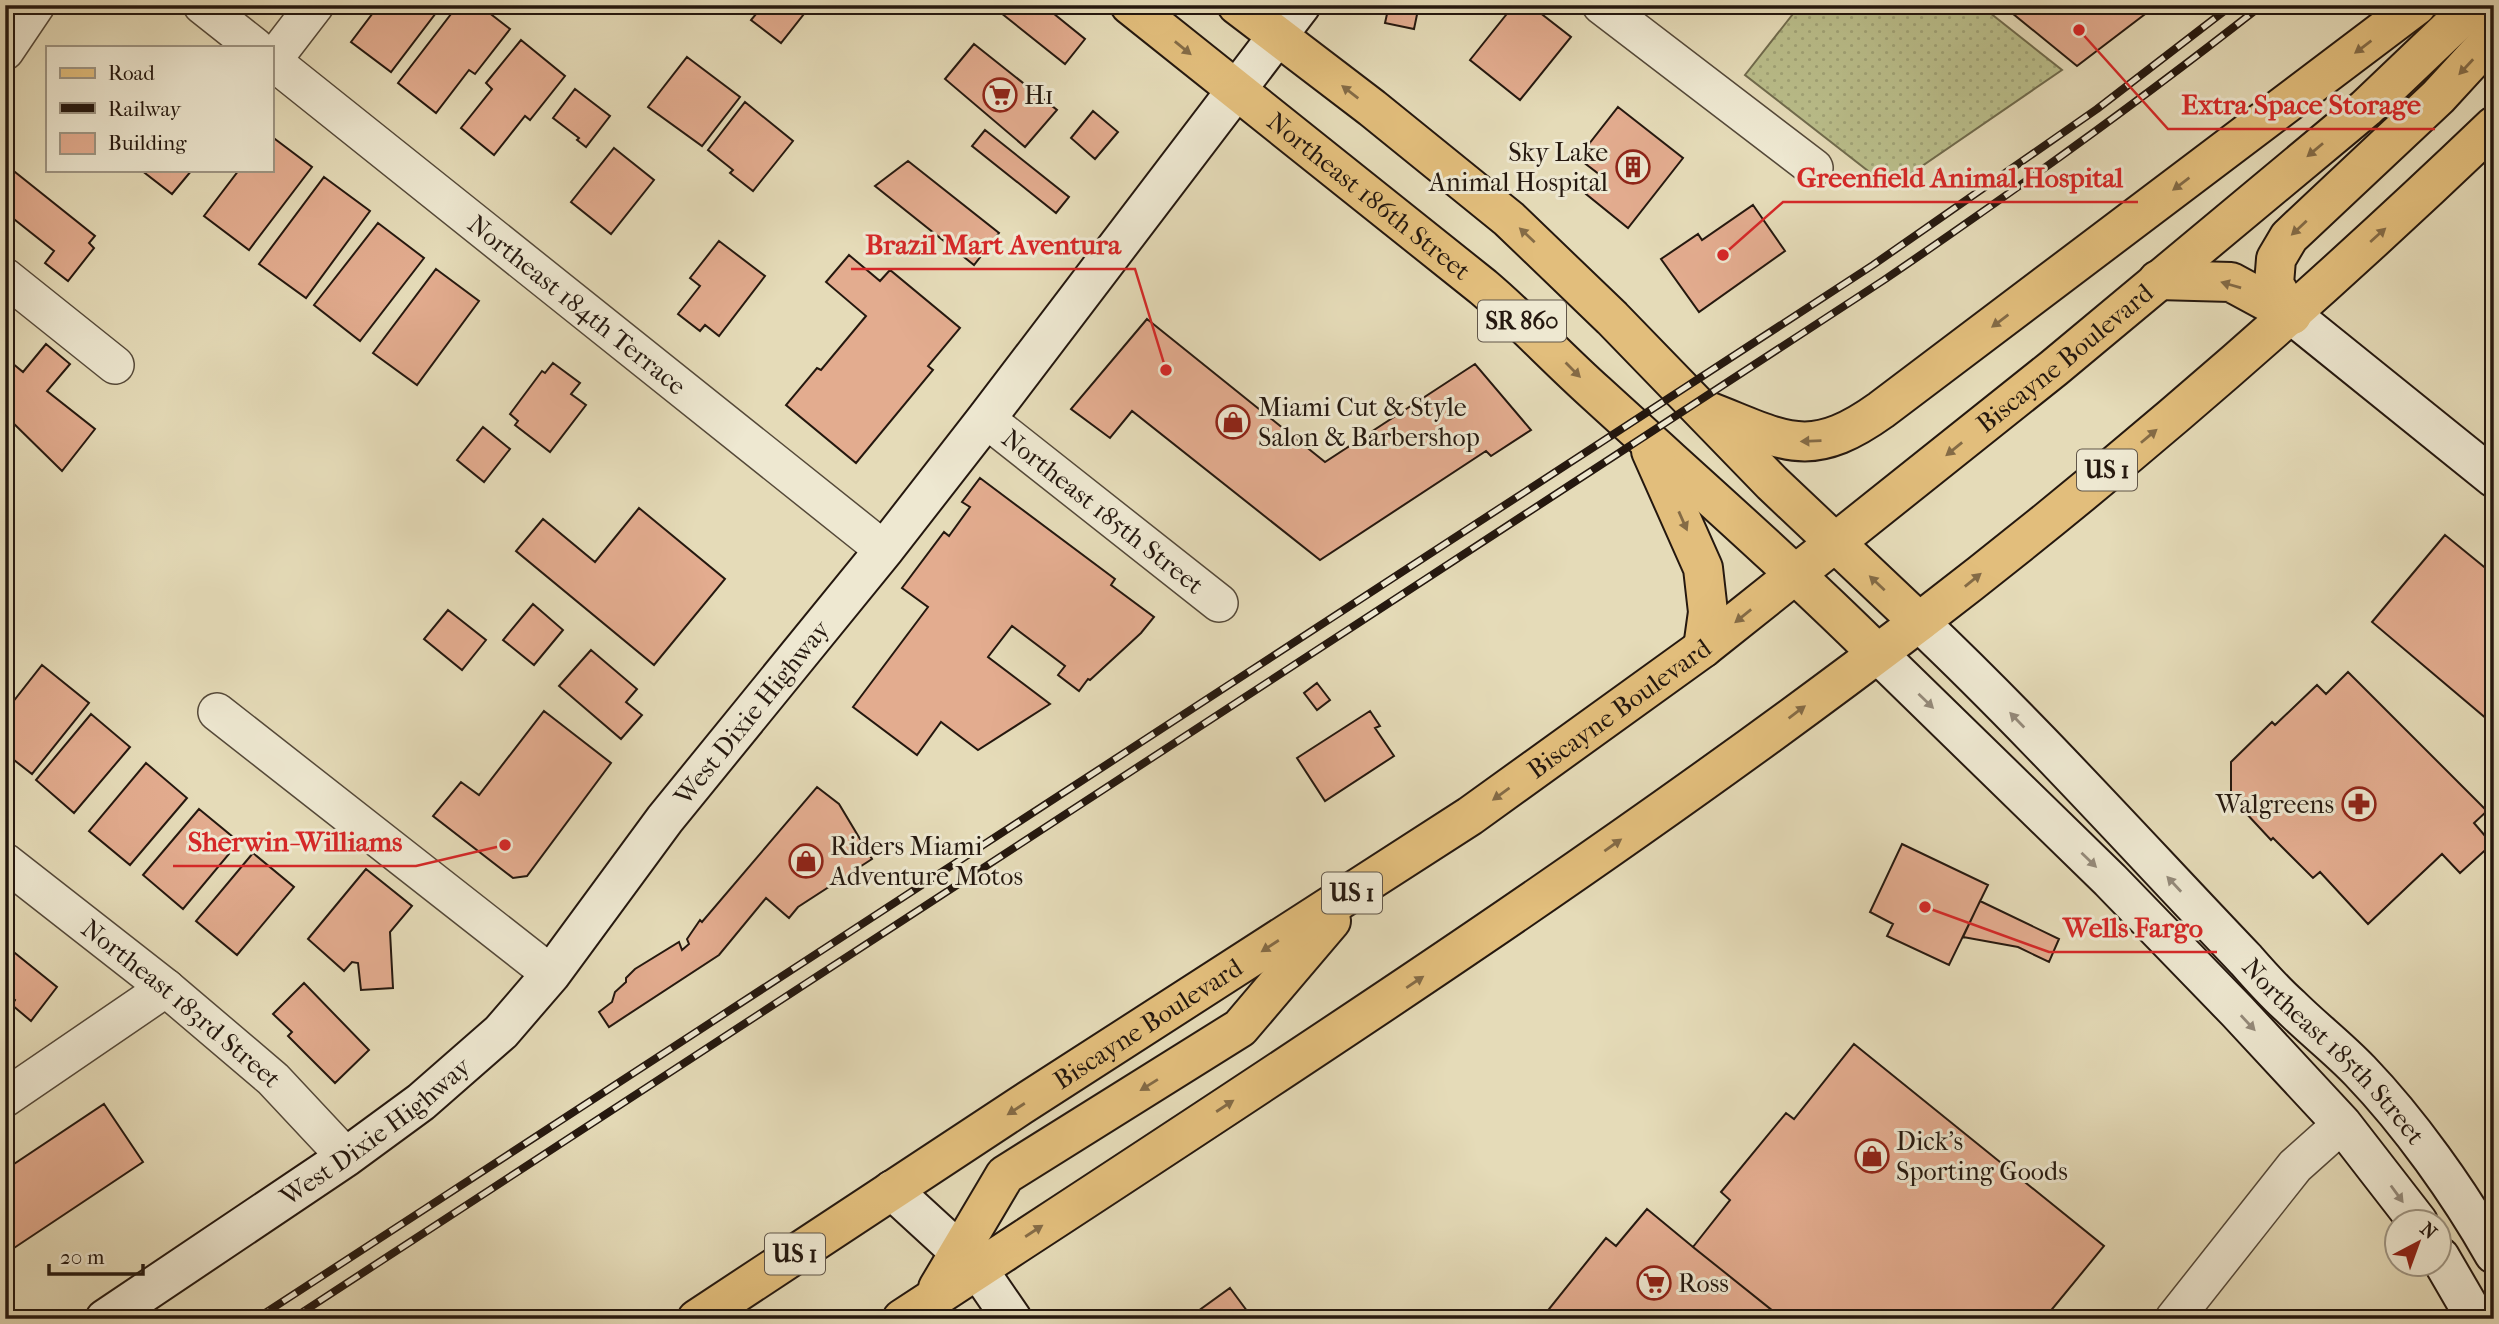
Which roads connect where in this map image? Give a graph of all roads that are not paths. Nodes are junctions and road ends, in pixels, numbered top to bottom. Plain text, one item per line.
1 (36, 5) edge
2 (202, 5) edge
3 (315, 5) edge
4 (1130, 5) edge
5 (1237, 5) edge
6 (1301, 5) edge
7 (1601, 5) edge
8 (2417, 5) edge
9 (2474, 5) edge
10 (1277, 35) junction
11 (2494, 36) edge
12 (254, 46) edge
13 (5, 51) edge
14 (273, 58) edge
15 (273, 63) edge
16 (1237, 90) junction
17 (2494, 126) edge
18 (1814, 169) dead end
19 (5, 277) edge
20 (2158, 280) junction
21 (2292, 315) junction
22 (115, 365) dead end
23 (1693, 405) junction
24 (986, 419) junction
25 (1645, 437) junction
26 (2494, 478) edge
27 (1835, 544) junction
28 (884, 550) junction
29 (1797, 574) junction
30 (1219, 603) dead end
31 (1919, 622) junction
32 (1703, 648) junction
33 (1877, 653) junction
34 (217, 712) dead end
35 (5, 862) edge
36 (1357, 890) junction
37 (551, 974) junction
38 (166, 988) junction
39 (5, 1098) edge
40 (2342, 1124) junction
41 (346, 1157) junction
42 (892, 1190) junction
43 (2406, 1208) edge
44 (2494, 1254) edge
45 (969, 1260) junction
46 (2452, 1278) edge
47 (926, 1312) edge
48 (105, 1319) edge
49 (697, 1319) edge
50 (1012, 1319) edge
51 (2174, 1319) edge
52 (2476, 1319) edge

1 - 13 street
2 - 12 street
3 - 14 street
4 -> 16 main road, Northeast 186th Street / SR 860
5 - 10 main road, SR 860
6 - 10 street, West Dixie Highway
7 - 18 street
8 -> 23 main road
9 -> 20 main road, Biscayne Boulevard / US 1
10 - 16 street, West Dixie Highway
23 -> 10 main road, SR 860
11 -> 21 main road
15 - 28 street, Northeast 184th Terrace
16 - 24 street, West Dixie Highway
16 -> 25 main road, Northeast 186th Street / SR 860
21 -> 17 main road, US 1
19 - 22 street
21 -> 20 main road
20 -> 27 main road, Biscayne Boulevard / US 1
21 - 26 street
31 -> 21 main road, US 1
23 - 27 main road, SR 860
24 - 28 street, West Dixie Highway
24 - 30 street, Northeast 185th Street
25 - 29 main road, Northeast 186th Street / SR 860
25 -> 32 main road
27 - 29 main road, Biscayne Boulevard / US 1
31 -> 27 main road, SR 860
28 - 37 street, West Dixie Highway
29 -> 32 main road, Biscayne Boulevard / US 1
29 - 33 main road, Northeast 186th Street / SR 860
31 - 33 main road, US 1
44 -> 31 street, Northeast 185th Street
32 -> 36 main road, Biscayne Boulevard / US 1
33 -> 40 street, Northeast 185th Street
45 -> 33 main road, US 1
34 - 37 street
35 - 38 street, Northeast 183rd Street
36 -> 42 main road, Biscayne Boulevard / US 1
36 -> 45 main road
37 - 41 street, West Dixie Highway
38 - 39 street
38 - 41 street, Northeast 183rd Street
40 -> 43 street, Northeast 185th Street
40 - 51 street
41 - 48 street, West Dixie Highway
42 - 45 street
42 - 49 main road, Biscayne Boulevard / US 1
45 - 47 main road, US 1
45 - 50 street
46 - 52 street

